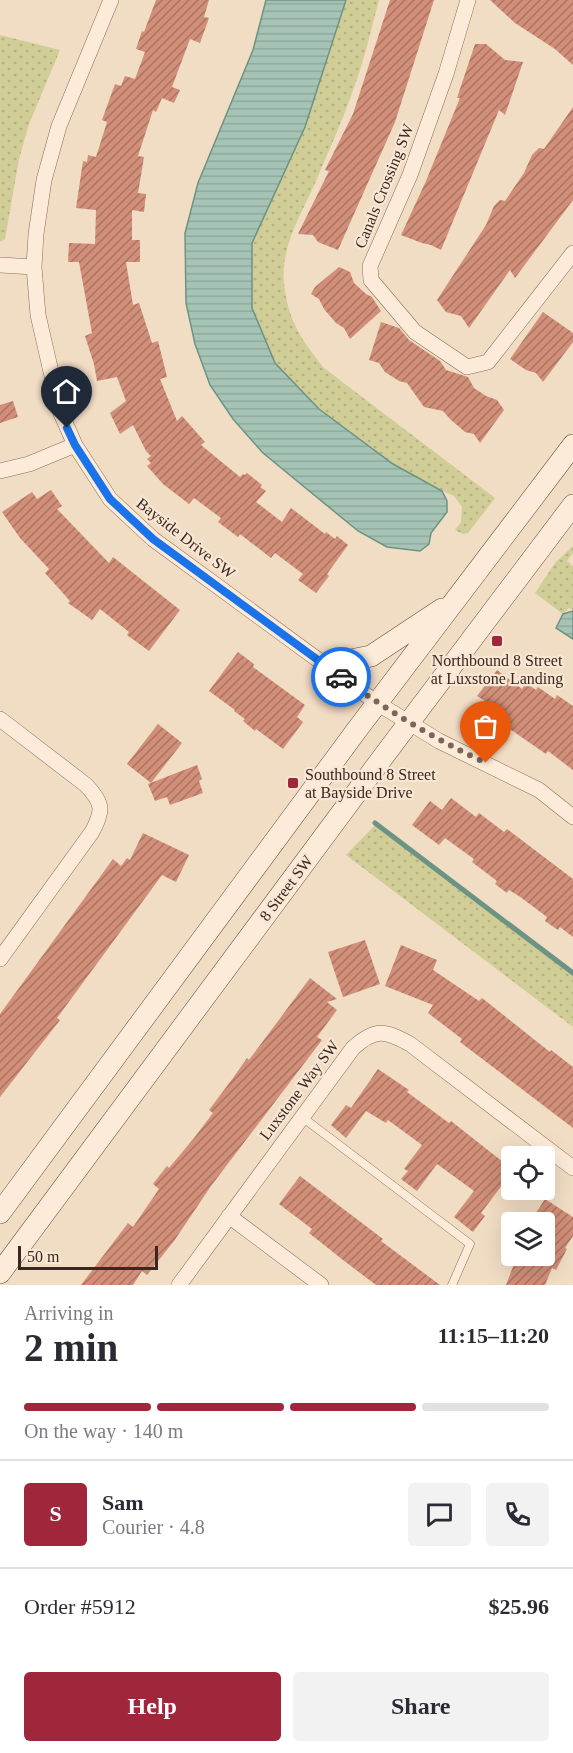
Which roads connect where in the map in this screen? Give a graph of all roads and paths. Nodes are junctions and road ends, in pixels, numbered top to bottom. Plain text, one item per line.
1 (111, 0) edge
2 (468, 0) edge
3 (573, 253) edge
4 (0, 265) edge
5 (34, 267) junction
6 (75, 445) junction
7 (573, 445) edge
8 (0, 471) edge
9 (573, 504) edge
10 (458, 599) junction
11 (325, 665) junction
12 (377, 703) junction
13 (0, 719) edge
14 (409, 723) junction
15 (573, 817) edge
16 (0, 959) edge
17 (302, 1117) junction
18 (573, 1168) edge
19 (0, 1213) edge
20 (229, 1216) junction
21 (0, 1273) edge
22 (179, 1285) edge
23 (321, 1285) edge
24 (453, 1285) edge

1 - 5 street, Bayside Drive SW
2 - 3 street, Canals Crossing SW
4 - 5 street
5 - 6 street, Bayside Drive SW
6 - 8 street
6 - 11 street, Bayside Drive SW
7 - 10 main road
9 - 14 main road, 8 Street SW
10 - 11 main road
10 - 12 main road
11 - 12 street, Bayside Drive SW
12 - 14 street, Bayside Drive SW
12 - 19 main road
13 - 16 street
14 - 15 street, Bayside Drive SW
14 - 21 main road, 8 Street SW
17 - 18 street, Luxstone Way SW
17 - 20 street, Luxstone Way SW
17 - 24 lane
20 - 22 street, Luxstone Way SW
20 - 23 street

